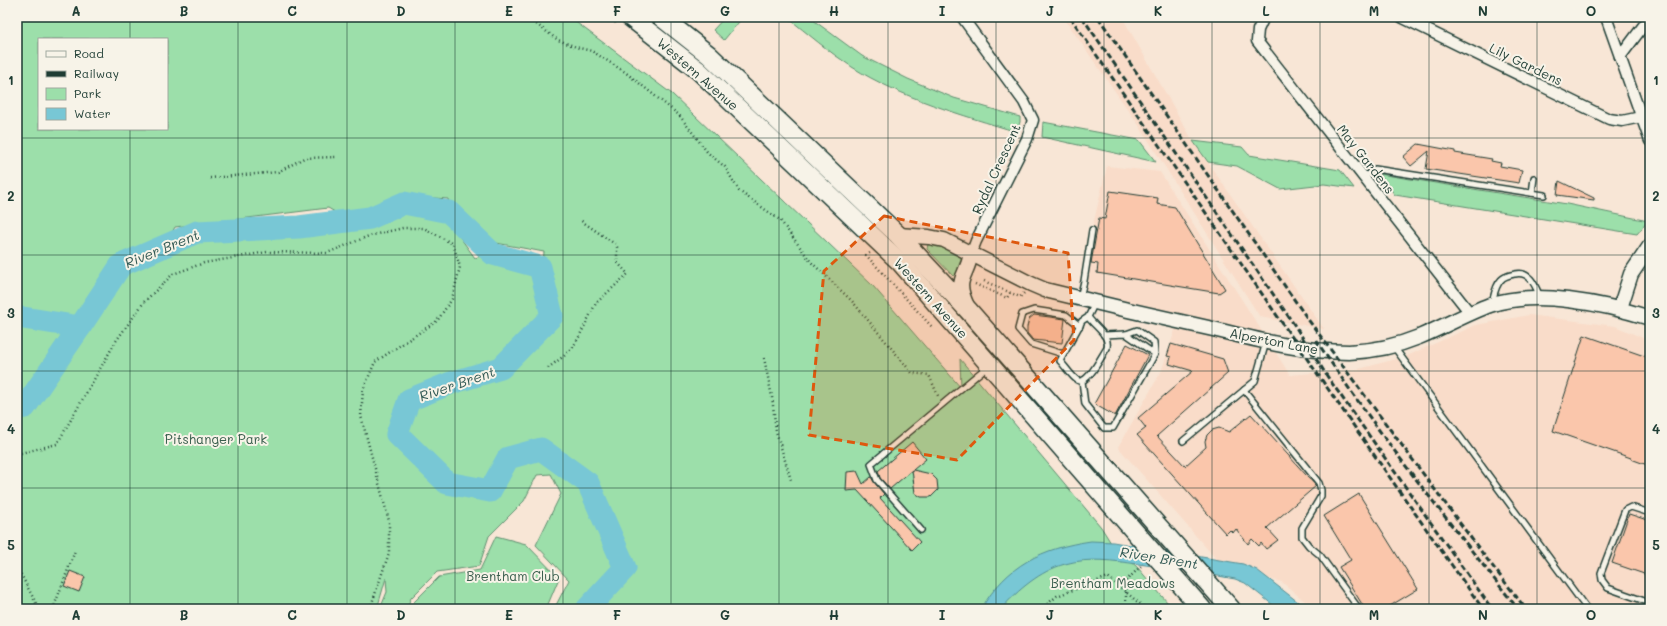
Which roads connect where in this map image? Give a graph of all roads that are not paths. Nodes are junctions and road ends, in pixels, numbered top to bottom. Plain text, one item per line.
1 (661, 17) edge
2 (962, 17) edge
3 (1264, 17) edge
4 (1401, 17) edge
5 (1606, 17) edge
6 (1650, 17) edge
7 (625, 22) edge
8 (1620, 57) junction
9 (1641, 117) junction
10 (1650, 140) edge
11 (1364, 177) junction
12 (1534, 178) dead end
13 (1532, 193) junction
14 (1544, 195) dead end
15 (1092, 230) dead end
16 (898, 235) junction
17 (1650, 246) edge
18 (971, 254) junction
19 (1540, 297) junction
20 (1080, 299) junction
21 (1095, 302) junction
22 (1491, 304) junction
23 (1620, 308) junction
24 (969, 311) junction
25 (1470, 313) junction
26 (1088, 318) junction
27 (1650, 318) edge
28 (1080, 326) junction
29 (1126, 334) junction
30 (1104, 335) junction
31 (1267, 341) junction
32 (1394, 346) junction
33 (1063, 354) junction
34 (1155, 354) junction
35 (990, 364) junction
36 (1082, 381) junction
37 (1244, 390) junction
38 (1183, 441) dead end
39 (1650, 513) edge
40 (921, 530) dead end
41 (1650, 603) edge
42 (1202, 609) edge
43 (1231, 609) edge
44 (1359, 609) edge
45 (1587, 609) edge

1 - 16 highway, Western Avenue
2 - 18 street, Rydal Crescent
3 - 11 street, May Gardens
4 - 9 street, Lily Gardens
5 - 8 street
6 - 8 street
7 - 35 highway, Western Avenue
8 - 9 street
9 - 10 street
11 - 13 lane
11 - 25 street, May Gardens
12 - 13 lane
13 - 14 lane
15 - 20 lane
16 - 18 main road, Alperton Lane
16 - 24 highway, Western Avenue
17 - 23 main road
18 - 20 main road, Alperton Lane
18 - 24 main road
19 - 22 main road, Alperton Lane
19 - 22 lane
19 - 23 main road, Alperton Lane
20 - 21 main road, Alperton Lane
21 - 26 lane
21 - 31 main road, Alperton Lane
22 - 25 main road, Alperton Lane
23 - 27 main road, Alperton Lane
24 - 43 highway, Western Avenue
25 - 32 main road, Alperton Lane
26 - 28 lane
26 - 30 lane
28 - 33 lane
28 - 33 lane
29 - 30 lane
29 - 34 lane
29 - 34 lane
30 - 36 lane
31 - 32 main road, Alperton Lane
31 - 37 lane
32 - 45 lane
33 - 36 lane
34 - 36 lane
35 - 40 lane
35 - 42 highway, Western Avenue
37 - 38 lane
37 - 44 lane
39 - 41 lane

